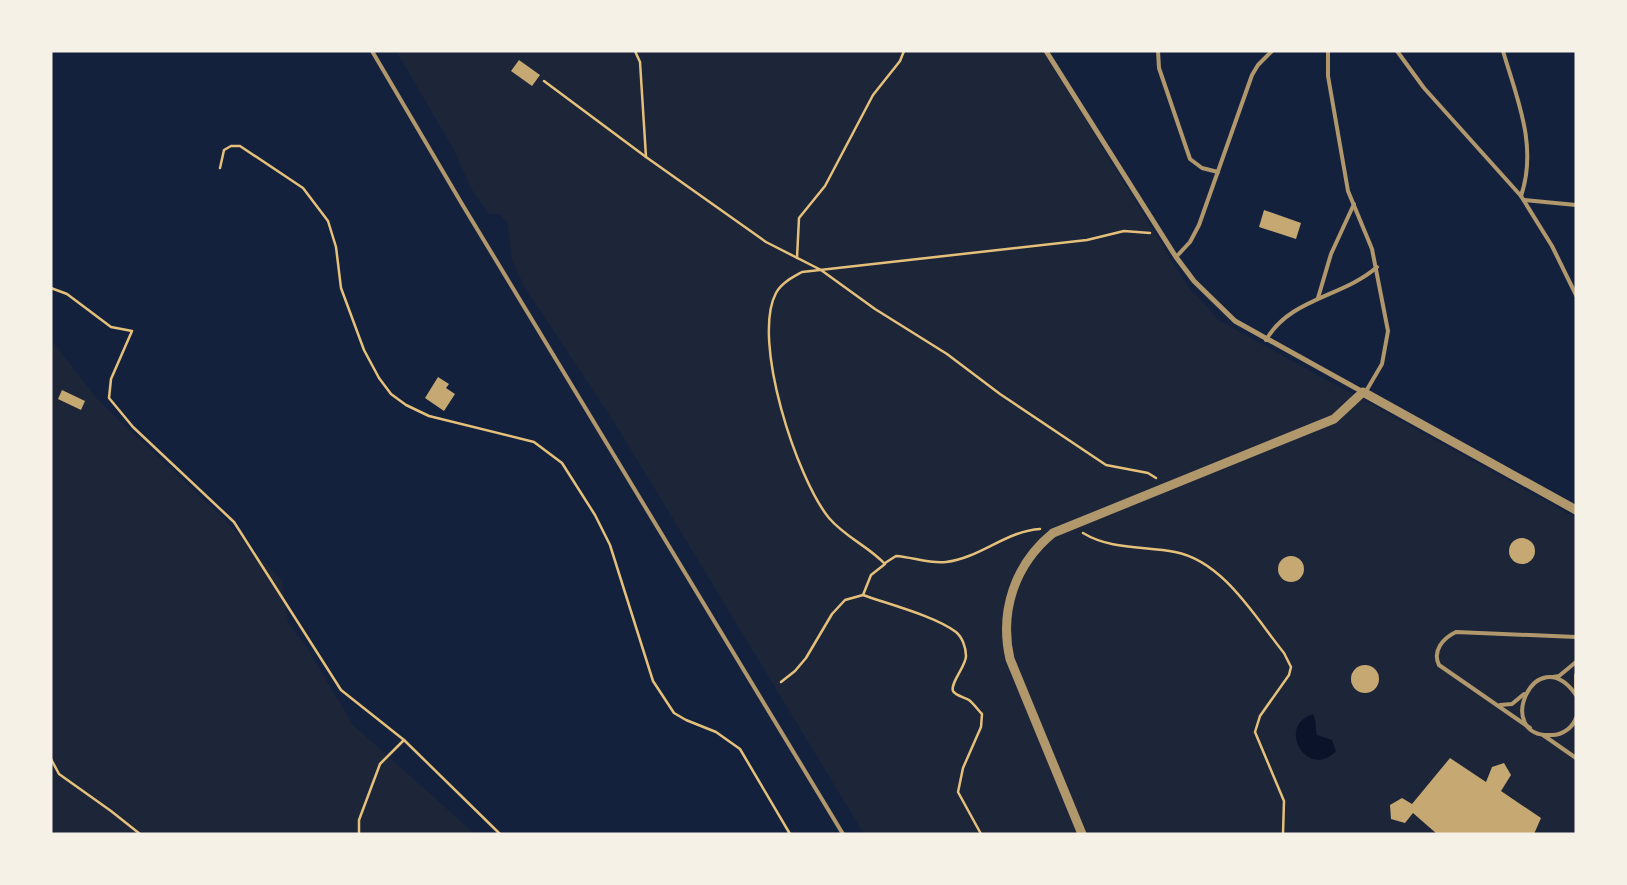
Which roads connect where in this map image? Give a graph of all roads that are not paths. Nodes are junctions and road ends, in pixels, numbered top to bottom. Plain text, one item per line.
1 (372, 51) edge
2 (1158, 51) edge
3 (1272, 51) edge
4 (1328, 51) edge
5 (1397, 51) edge
6 (1503, 51) edge
7 (1049, 52) edge
8 (1218, 172) junction
9 (1521, 196) junction
10 (1524, 200) junction
11 (1354, 204) junction
12 (1576, 205) edge
13 (1176, 257) junction
14 (1377, 267) junction
15 (1576, 295) edge
16 (1318, 298) junction
17 (1266, 340) junction
18 (1364, 393) junction
19 (1576, 510) edge
20 (1576, 637) edge
21 (1576, 662) edge
22 (1576, 676) edge
23 (1546, 678) junction
24 (1525, 692) junction
25 (1576, 693) edge
26 (1500, 705) junction
27 (1576, 718) edge
28 (1530, 728) junction
29 (1541, 734) junction
30 (1576, 758) edge
31 (843, 834) edge
32 (1082, 834) edge

1 - 31 lane
2 - 8 lane
3 - 8 lane
4 - 11 lane
5 - 9 lane
6 - 9 lane
7 - 13 street
8 - 13 lane
9 - 10 lane
10 - 12 lane
10 - 15 lane
11 - 14 lane
11 - 16 lane
13 - 17 street
14 - 16 lane
14 - 18 lane
16 - 17 lane
17 - 18 street
18 - 19 street
18 - 32 street
20 - 26 lane
21 - 23 lane
22 - 25 lane
23 - 24 lane
23 - 25 lane
24 - 26 lane
24 - 28 lane
26 - 28 lane
27 - 29 lane
28 - 29 lane
29 - 30 lane

